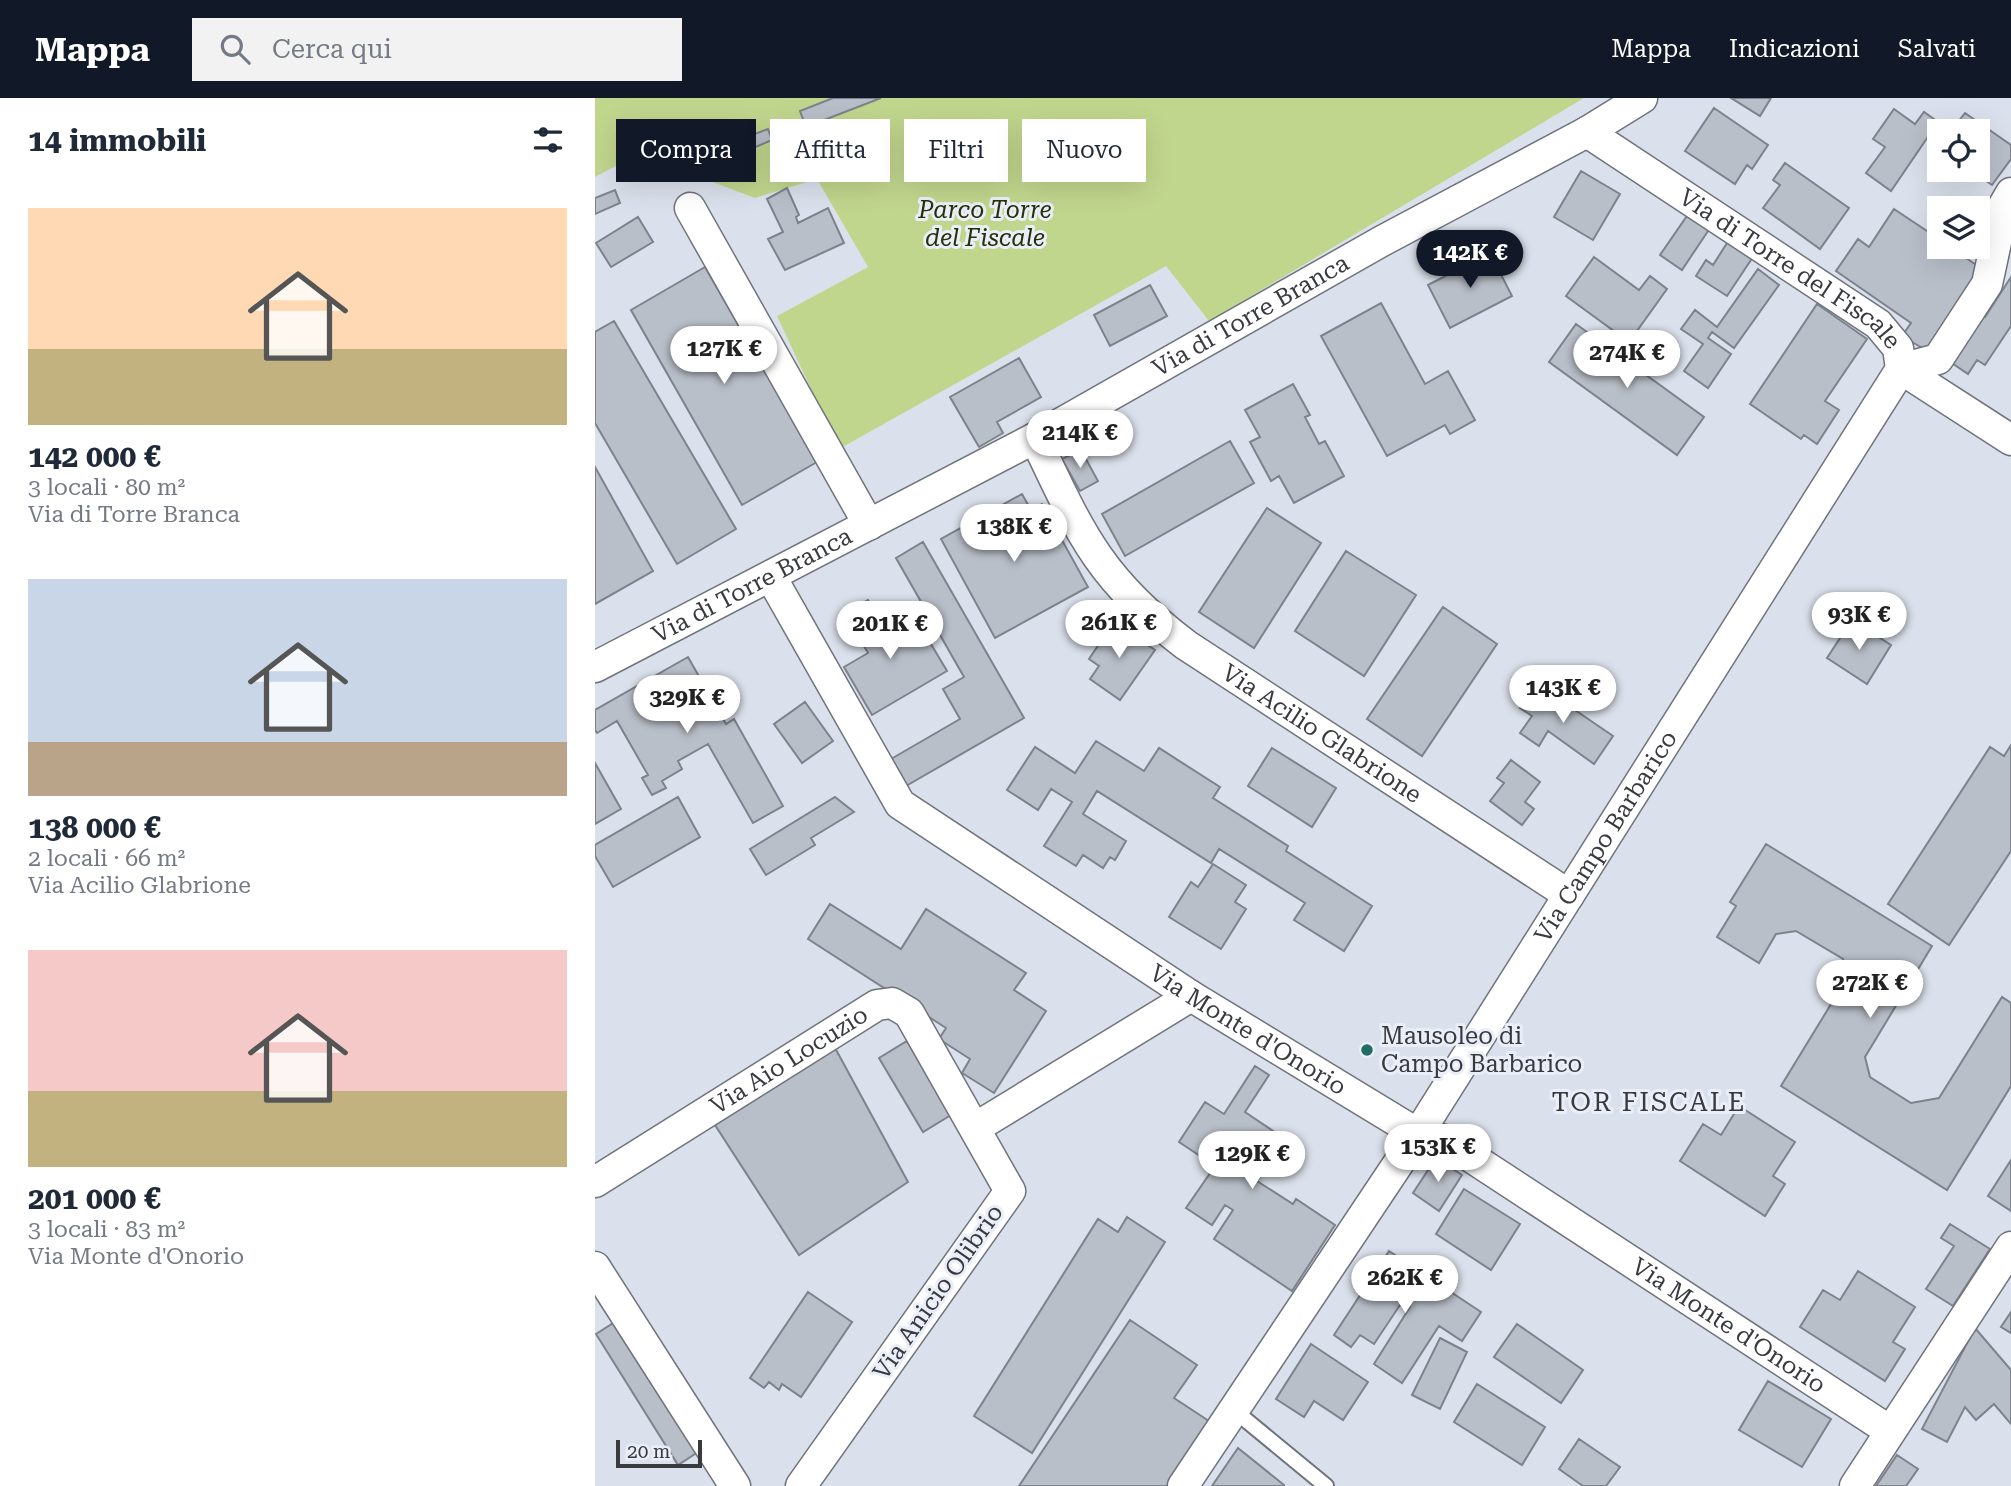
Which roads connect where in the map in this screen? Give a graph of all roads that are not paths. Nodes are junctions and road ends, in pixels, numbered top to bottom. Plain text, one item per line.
1 (1642, 98) edge
2 (1587, 132) junction
3 (2011, 193) edge
4 (690, 208) dead end
5 (1901, 369) junction
6 (1035, 438) junction
7 (2011, 440) edge
8 (869, 525) junction
9 (771, 577) junction
10 (595, 667) edge
11 (1569, 895) junction
12 (1191, 996) junction
13 (975, 1128) junction
14 (1418, 1134) junction
15 (595, 1182) edge
16 (2011, 1247) edge
17 (595, 1267) edge
18 (1235, 1411) junction
19 (1890, 1432) junction
20 (735, 1486) edge
21 (801, 1486) edge
22 (1183, 1486) edge
23 (1326, 1486) edge
24 (1855, 1486) edge

1 - 2 street, Via di Torre Branca
2 - 5 street, Via di Torre del Fiscale
2 - 6 street, Via di Torre Branca
3 - 5 street
4 - 8 street
5 - 7 street, Via di Torre del Fiscale
5 - 11 street, Via Campo Barbarico
6 - 8 street, Via di Torre Branca
6 - 11 street, Via Acilio Glabrione
8 - 9 street, Via di Torre Branca
9 - 10 street, Via di Torre Branca
9 - 12 street, Via Monte d'Onorio
11 - 14 street, Via Campo Barbarico
12 - 13 street
12 - 14 street, Via Monte d'Onorio
13 - 15 street, Via Aio Locuzio
13 - 21 street, Via Anicio Olibrio
14 - 18 street, Via Campo Barbarico
14 - 19 street, Via Monte d'Onorio
16 - 19 street
17 - 20 street
18 - 22 street, Via Campo Barbarico
18 - 23 lane
19 - 24 street

